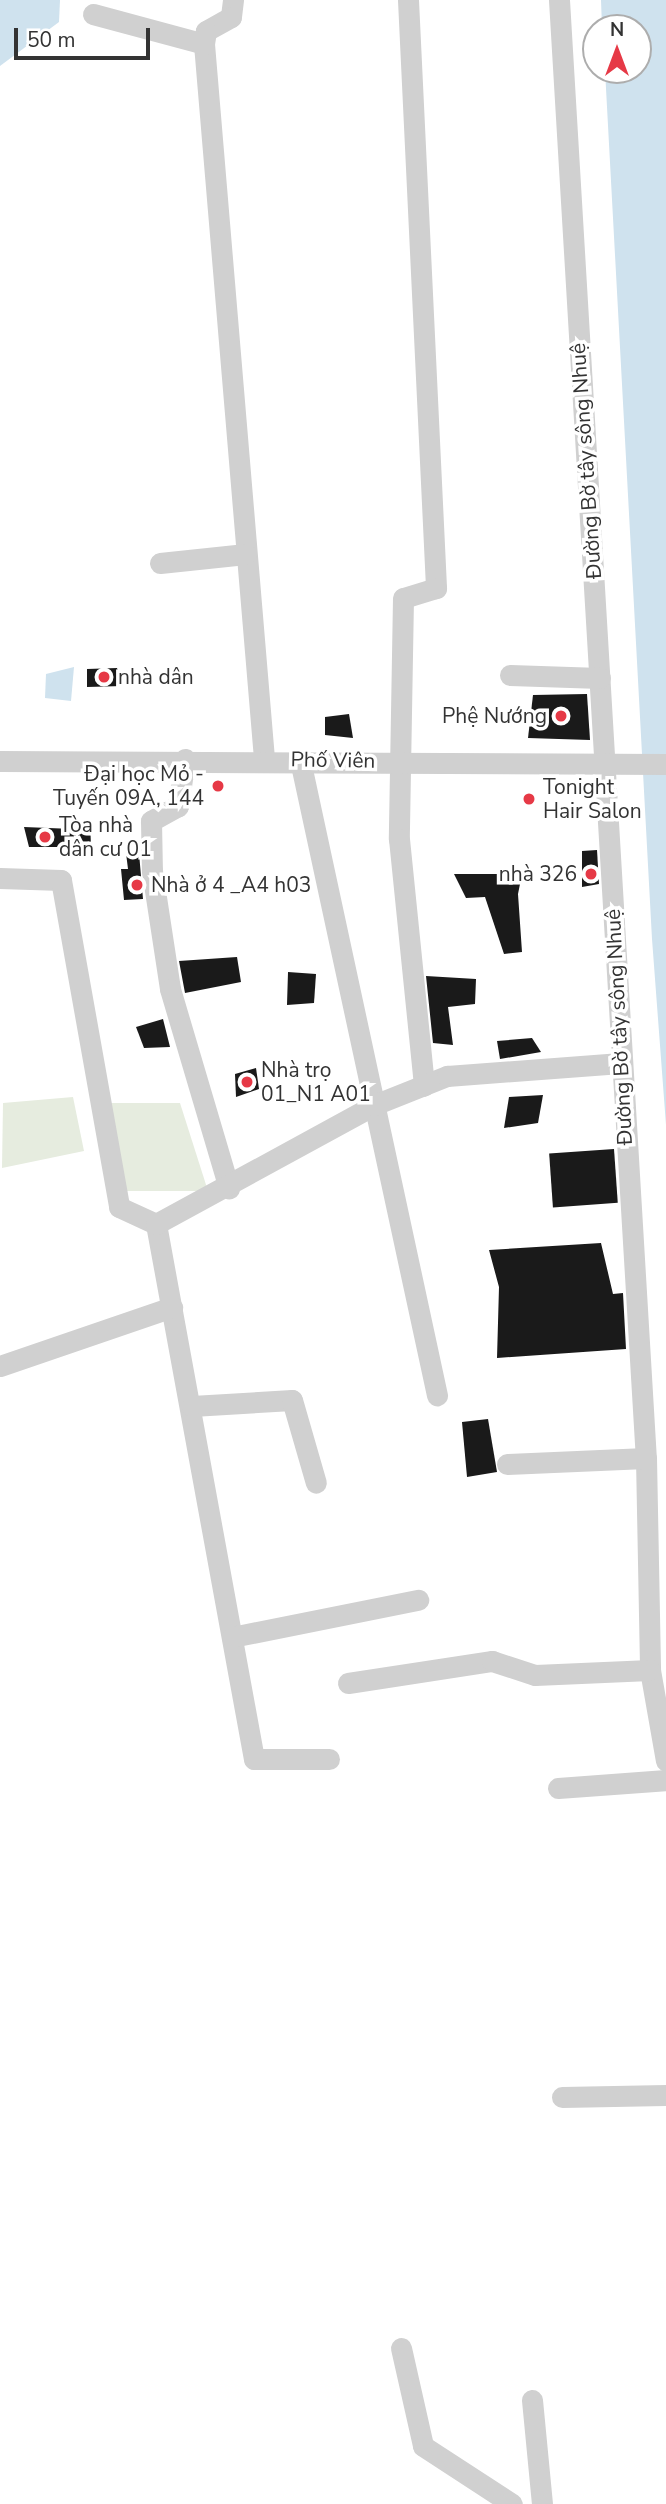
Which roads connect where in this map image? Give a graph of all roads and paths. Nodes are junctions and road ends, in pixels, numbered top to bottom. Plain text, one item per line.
1 (233, 0) edge
2 (408, 0) edge
3 (559, 0) edge
4 (93, 14) dead end
5 (204, 44) junction
6 (246, 554) junction
7 (160, 563) dead end
8 (510, 675) dead end
9 (600, 678) junction
10 (185, 759) junction
11 (264, 759) junction
12 (300, 760) junction
13 (400, 760) junction
14 (0, 761) edge
15 (604, 763) junction
16 (666, 764) edge
17 (0, 878) edge
18 (621, 1063) junction
19 (424, 1086) junction
20 (374, 1105) junction
21 (229, 1188) junction
22 (156, 1224) junction
23 (172, 1307) junction
24 (0, 1366) edge
25 (437, 1395) dead end
26 (192, 1406) junction
27 (646, 1458) junction
28 (507, 1464) dead end
29 (316, 1483) dead end
30 (418, 1600) dead end
31 (232, 1637) junction
32 (650, 1670) junction
33 (348, 1683) dead end
34 (329, 1759) dead end
35 (666, 1761) edge
36 (666, 1780) edge
37 (558, 1788) dead end
38 (666, 2095) edge
39 (562, 2097) dead end
40 (401, 2348) dead end
41 (532, 2400) dead end
42 (512, 2504) edge
43 (542, 2504) edge

1 - 5 street
2 - 13 street
3 - 9 street, Đường Bờ tây sông Nhuệ
4 - 5 street
5 - 6 street
6 - 7 street
6 - 11 street
8 - 9 street
9 - 15 street, Đường Bờ tây sông Nhuệ
10 - 11 street, Phố Viên
10 - 14 street, Phố Viên
10 - 21 street
11 - 12 street, Phố Viên
12 - 13 street, Phố Viên
12 - 20 street
13 - 15 street, Phố Viên
13 - 19 street
15 - 16 street, Phố Viên
15 - 18 street, Đường Bờ tây sông Nhuệ
17 - 22 street
18 - 19 street
18 - 27 street, Đường Bờ tây sông Nhuệ
19 - 20 street
20 - 21 street
20 - 25 street
21 - 22 street
22 - 23 street
23 - 24 street
23 - 26 street
26 - 29 street
26 - 31 street
27 - 28 street
27 - 32 street, Đường Bờ tây sông Nhuệ
30 - 31 street
31 - 34 street
32 - 33 street
32 - 35 street, Đường Bờ tây sông Nhuệ
36 - 37 street
38 - 39 street
40 - 42 street
41 - 43 street

